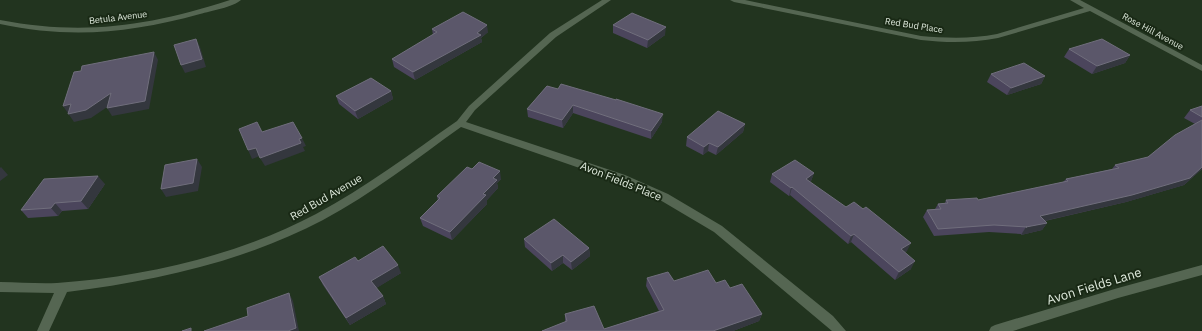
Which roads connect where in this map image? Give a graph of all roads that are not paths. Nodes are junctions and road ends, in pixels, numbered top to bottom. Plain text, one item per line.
1 (236, 0) edge
2 (607, 0) edge
3 (734, 0) edge
4 (1074, 0) edge
5 (1090, 9) junction
6 (0, 22) edge
7 (1202, 68) edge
8 (460, 123) junction
9 (1202, 270) edge
10 (0, 287) edge
11 (63, 287) junction
12 (43, 331) edge
13 (840, 331) edge
14 (995, 331) edge

1 - 6 street, Betula Avenue
2 - 8 street, Red Bud Avenue
3 - 5 street, Red Bud Place
4 - 5 street, Rose Hill Avenue
5 - 7 street, Rose Hill Avenue
8 - 11 street, Red Bud Avenue
8 - 13 street, Avon Fields Place
9 - 14 street, Avon Fields Lane
10 - 11 street, Red Bud Avenue
11 - 12 street

